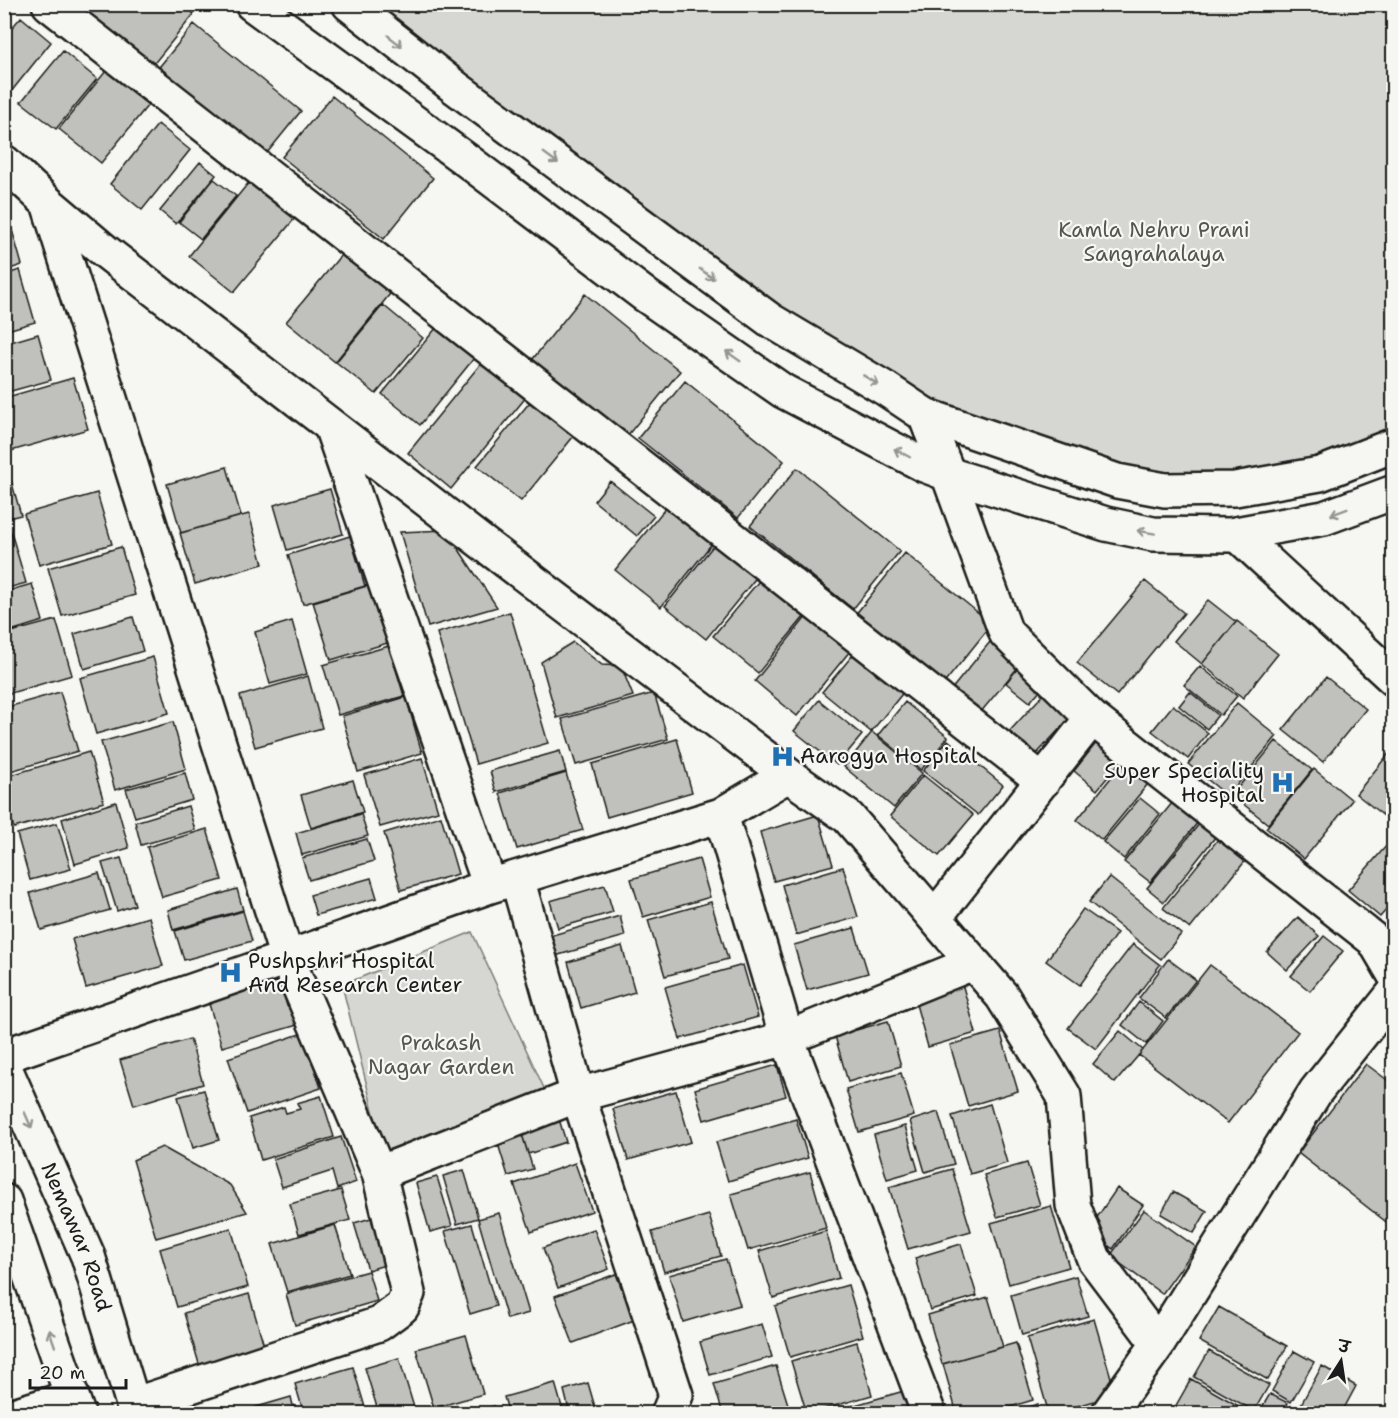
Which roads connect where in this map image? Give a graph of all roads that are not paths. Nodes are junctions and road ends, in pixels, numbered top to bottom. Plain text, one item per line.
1 (49, 4) edge
2 (252, 4) edge
3 (349, 4) edge
4 (4, 162) edge
5 (48, 203) junction
6 (925, 415) junction
7 (331, 426) junction
8 (1394, 445) edge
9 (948, 474) junction
10 (1394, 492) edge
11 (1237, 534) junction
12 (1394, 680) edge
13 (1092, 717) junction
14 (788, 775) junction
15 (1043, 781) junction
16 (721, 815) junction
17 (503, 882) junction
18 (934, 917) junction
19 (286, 958) junction
20 (973, 963) junction
21 (1394, 974) edge
22 (1394, 993) edge
23 (787, 1038) junction
24 (4, 1056) edge
25 (4, 1066) edge
26 (578, 1095) junction
27 (379, 1173) junction
28 (4, 1201) edge
29 (1158, 1344) junction
30 (75, 1405) edge
31 (135, 1409) edge
32 (17, 1413) edge
33 (668, 1413) edge
34 (929, 1413) edge
35 (1108, 1413) edge

1 - 15 street
9 -> 2 street
3 -> 6 street
4 - 5 street
5 - 7 street
5 - 19 street
6 - 8 street
6 - 9 street
7 - 14 street
7 - 17 street
11 -> 9 street
9 - 13 street
10 -> 11 street
11 - 12 street
13 - 15 street
13 - 21 street
14 - 16 street
14 - 18 street
15 - 18 street
16 - 17 street
16 - 23 street
17 - 19 street
17 - 26 street
18 - 20 street
19 - 24 street
19 - 27 street
20 - 23 street
20 - 29 street
22 - 29 street
23 - 26 street
23 - 34 street
25 -> 31 street, Nemawar Road
26 - 27 street
26 - 33 street
27 - 31 street
30 -> 28 street
29 - 35 street
30 - 32 street

